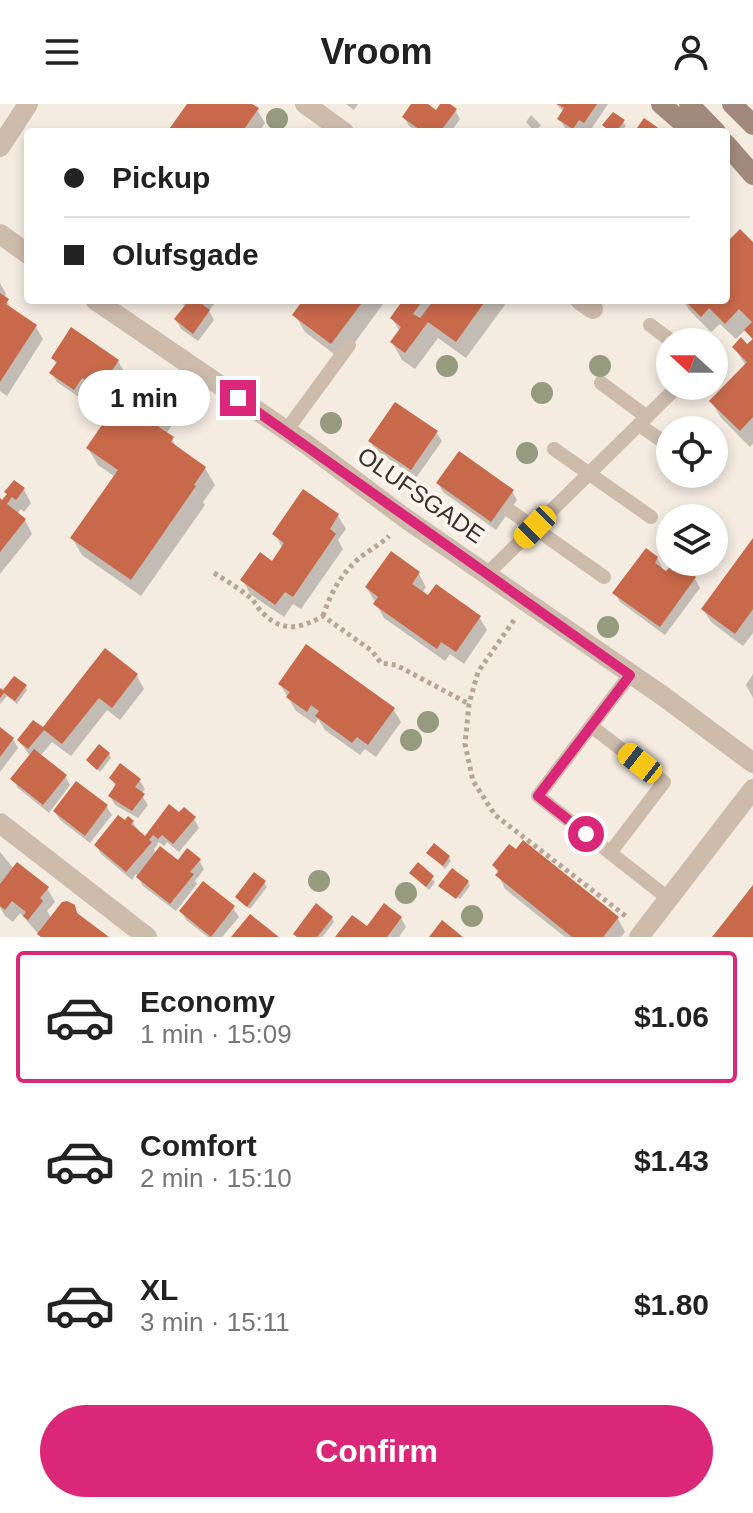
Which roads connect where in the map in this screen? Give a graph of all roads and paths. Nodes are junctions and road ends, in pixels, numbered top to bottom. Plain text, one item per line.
1 (28, 104) edge
2 (305, 104) edge
3 (661, 104) edge
4 (689, 104) edge
5 (732, 104) edge
6 (753, 125) edge
7 (338, 128) edge
8 (688, 128) edge
9 (712, 128) edge
10 (0, 147) edge
11 (730, 149) edge
12 (730, 159) edge
13 (753, 175) edge
14 (0, 234) edge
15 (24, 251) edge
16 (101, 304) edge
17 (650, 325) dead end
18 (656, 329) edge
19 (349, 345) dead end
20 (601, 383) dead end
21 (664, 400) edge
22 (643, 421) junction
23 (286, 431) junction
24 (656, 433) edge
25 (554, 449) dead end
26 (589, 474) junction
27 (509, 510) dead end
28 (651, 517) dead end
29 (405, 518) junction
30 (535, 527) junction
31 (214, 573) dead end
32 (487, 574) junction
33 (604, 577) dead end
34 (323, 616) junction
35 (630, 675) junction
36 (469, 704) dead end
37 (591, 726) junction
38 (753, 763) edge
39 (751, 795) edge
40 (0, 823) edge
41 (610, 853) junction
42 (669, 899) junction
43 (147, 937) edge
44 (639, 937) edge

1 - 10 street
2 - 7 street
3 - 8 main road
4 - 9 main road
5 - 6 main road
11 - 13 main road
12 - 13 main road
14 - 15 street
16 - 23 street, OLUFSGADE
17 - 18 lane
19 - 23 lane
20 - 22 lane
21 - 22 lane
22 - 24 lane
22 - 26 lane
23 - 29 street, OLUFSGADE
25 - 26 lane
26 - 28 lane
26 - 30 lane
27 - 30 lane
29 - 32 street, OLUFSGADE
29 - 34 path
30 - 32 lane
30 - 33 lane
31 - 34 path
32 - 35 street, OLUFSGADE
34 - 36 path
35 - 37 lane
35 - 38 street, OLUFSGADE
37 - 41 lane
37 - 41 lane
39 - 42 street
40 - 43 street
41 - 42 lane
42 - 44 street

